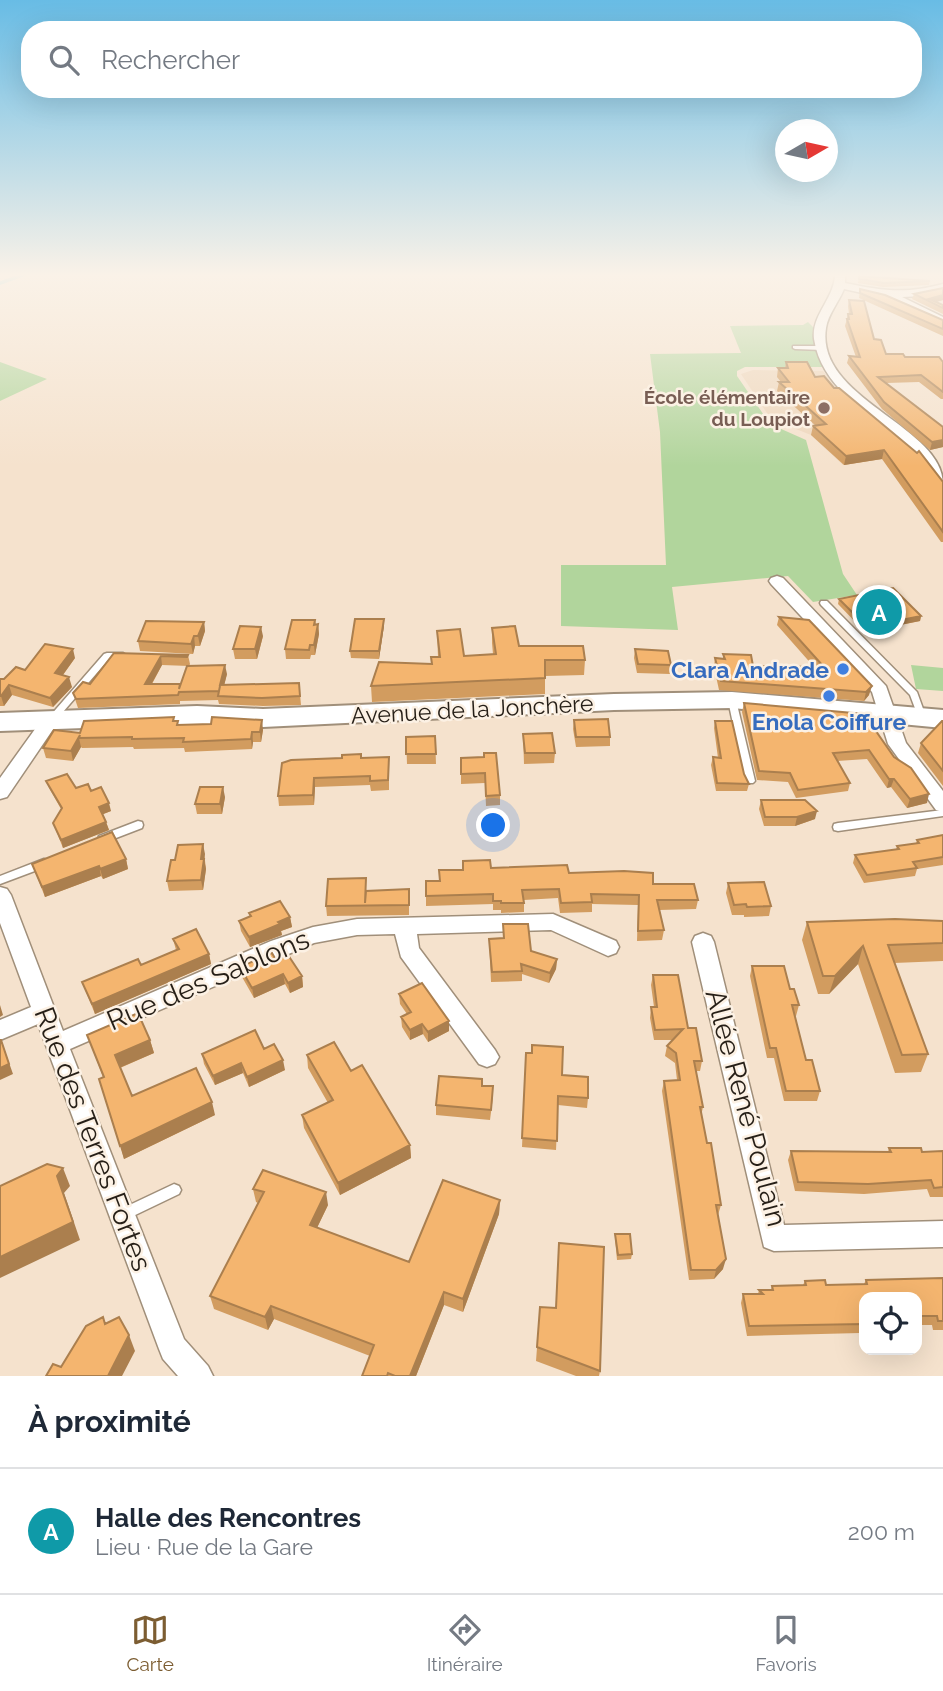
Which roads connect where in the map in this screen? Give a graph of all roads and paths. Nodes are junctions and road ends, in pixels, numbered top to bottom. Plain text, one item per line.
1 (820, 338) edge
2 (795, 347) dead end
3 (822, 348) junction
4 (943, 480) edge
5 (777, 581) dead end
6 (824, 603) dead end
7 (135, 657) edge
8 (732, 700) junction
9 (887, 713) junction
10 (933, 718) edge
11 (0, 722) edge
12 (50, 722) junction
13 (750, 781) edge
14 (0, 792) edge
15 (943, 805) edge
16 (943, 813) edge
17 (138, 825) dead end
18 (838, 827) dead end
19 (88, 845) edge
20 (50, 860) edge
21 (0, 880) edge
22 (0, 895) edge
23 (404, 925) junction
24 (703, 942) dead end
25 (608, 947) dead end
26 (43, 1012) junction
27 (0, 1030) edge
28 (57, 1044) junction
29 (487, 1057) dead end
30 (174, 1190) dead end
31 (122, 1215) junction
32 (943, 1234) edge
33 (198, 1376) edge

1 - 3 street
2 - 3 lane
3 - 4 street
5 - 9 street
6 - 10 lane
7 - 12 lane
8 - 9 main road, Avenue de la Jonchère
8 - 12 main road, Avenue de la Jonchère
8 - 13 lane
9 - 10 main road, Avenue de la Jonchère
9 - 15 street
11 - 12 main road, Avenue de la Jonchère
12 - 14 street
16 - 18 lane
17 - 19 lane
20 - 21 lane
22 - 26 street, Rue des Terres Fortes
23 - 25 street, Rue des Sablons
23 - 28 street, Rue des Sablons
23 - 29 street
24 - 32 street, Allée René Poulain
26 - 27 street
26 - 28 street, Rue des Terres Fortes
28 - 31 street, Rue des Terres Fortes
30 - 31 lane
31 - 33 street, Rue des Terres Fortes

